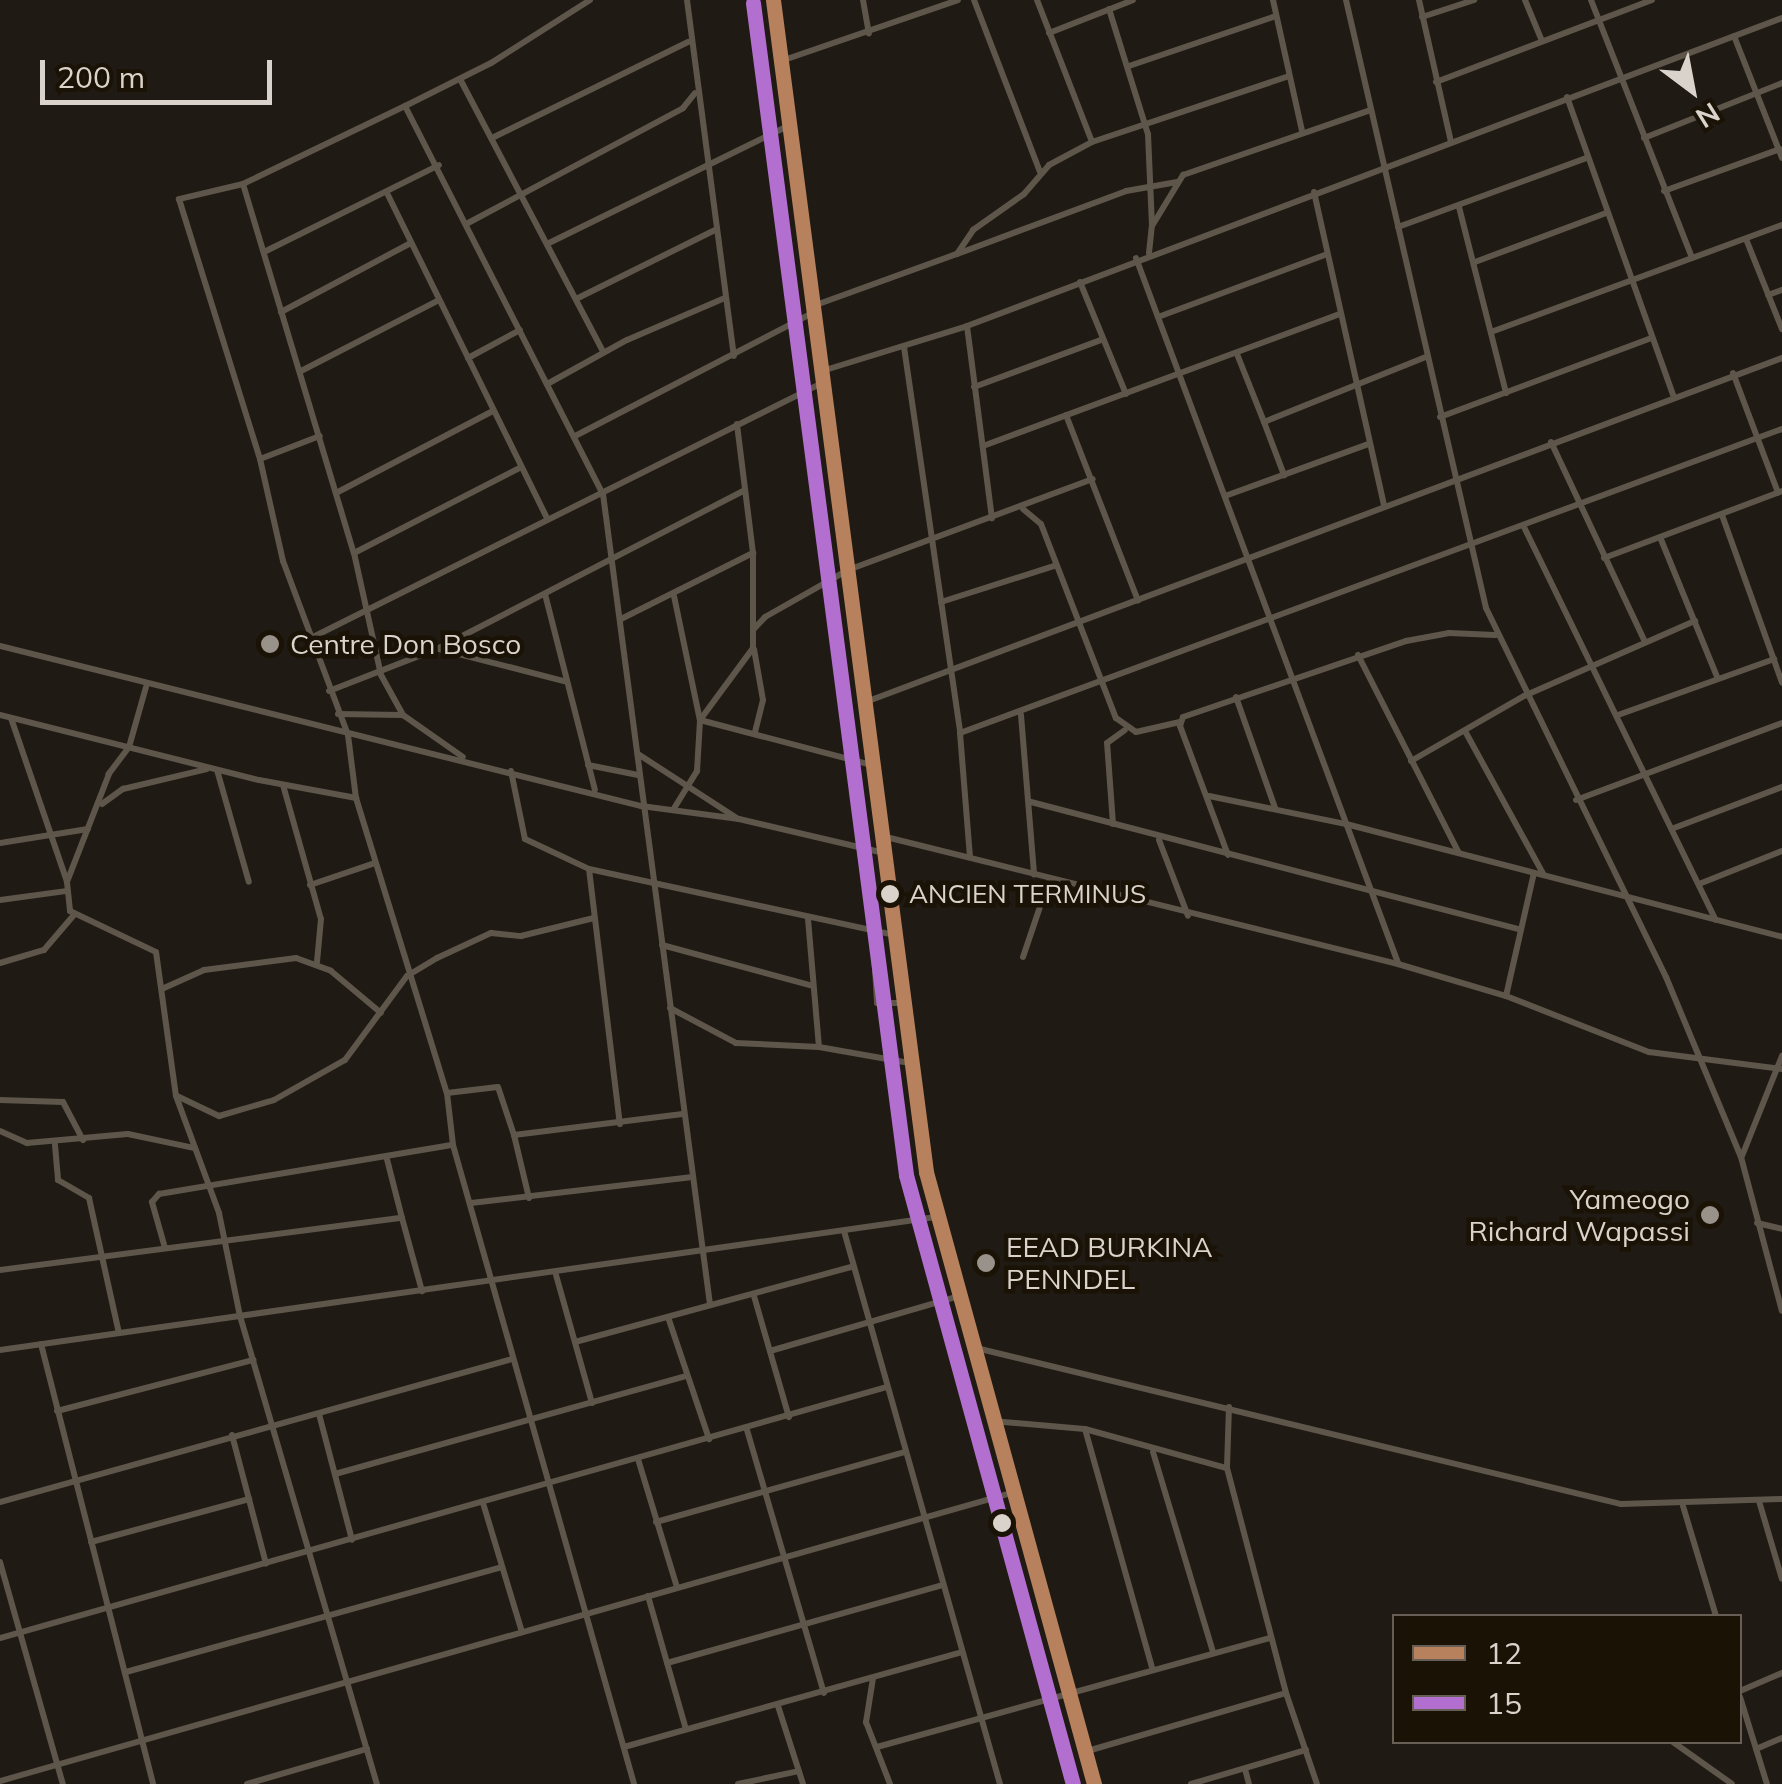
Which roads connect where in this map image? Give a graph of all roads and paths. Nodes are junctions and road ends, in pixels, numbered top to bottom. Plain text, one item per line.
1 (590, 0) edge
2 (687, 0) edge
3 (772, 0) edge
4 (863, 0) edge
5 (958, 0) edge
6 (974, 0) edge
7 (1037, 0) edge
8 (1133, 0) edge
9 (1273, 0) edge
10 (1346, 0) edge
11 (1419, 0) edge
12 (1474, 0) edge
13 (1525, 0) edge
14 (1592, 0) edge
15 (1652, 0) edge
16 (1109, 9) junction
17 (1276, 16) junction
18 (1422, 16) junction
19 (1782, 18) edge
20 (1598, 20) junction
21 (1049, 33) junction
22 (869, 34) junction
23 (1734, 36) junction
24 (1542, 41) junction
25 (688, 42) junction
26 (781, 61) junction
27 (1129, 66) junction
28 (1289, 76) junction
29 (1621, 78) junction
30 (460, 79) junction
31 (1436, 82) junction
32 (1782, 84) edge
33 (696, 91) junction
34 (1757, 94) junction
35 (1567, 97) junction
36 (405, 106) junction
37 (683, 108) junction
38 (1372, 110) junction
39 (700, 117) junction
40 (1146, 122) junction
41 (788, 126) junction
42 (1302, 131) junction
43 (494, 137) junction
44 (1644, 138) junction
45 (1092, 142) junction
46 (1451, 142) junction
47 (1781, 152) edge
48 (1587, 158) junction
49 (705, 164) junction
50 (439, 165) junction
51 (1385, 165) junction
52 (1040, 172) junction
53 (1177, 182) junction
54 (243, 184) junction
55 (1153, 184) junction
56 (1664, 191) junction
57 (523, 192) junction
58 (1314, 192) junction
59 (387, 193) junction
60 (1459, 207) junction
61 (1606, 213) junction
62 (468, 222) junction
63 (1782, 225) edge
64 (1152, 226) junction
65 (1398, 227) junction
66 (715, 230) junction
67 (1746, 239) junction
68 (410, 244) junction
69 (549, 244) junction
70 (266, 251) junction
71 (1149, 253) junction
72 (958, 254) junction
73 (1327, 254) junction
74 (1136, 258) junction
75 (1692, 258) junction
76 (1475, 262) junction
77 (1080, 282) junction
78 (1632, 282) junction
79 (1782, 290) edge
80 (1768, 295) junction
81 (578, 298) junction
82 (725, 298) junction
83 (439, 300) junction
84 (814, 309) junction
85 (280, 312) junction
86 (1340, 314) junction
87 (1158, 317) junction
88 (967, 326) junction
89 (1782, 329) edge
90 (520, 330) junction
91 (1491, 332) junction
92 (1652, 338) junction
93 (1101, 340) junction
94 (904, 347) junction
95 (604, 351) junction
96 (1237, 354) junction
97 (734, 356) junction
98 (1426, 357) junction
99 (468, 358) junction
100 (1782, 358) edge
101 (301, 371) junction
102 (1733, 373) junction
103 (1182, 374) junction
104 (822, 377) junction
105 (1354, 383) junction
106 (549, 384) junction
107 (974, 387) junction
108 (1506, 393) junction
109 (1126, 394) junction
110 (1673, 395) junction
111 (493, 411) junction
112 (1066, 415) junction
113 (1440, 417) junction
114 (1264, 422) junction
115 (738, 424) junction
116 (1782, 429) edge
117 (320, 436) junction
118 (577, 436) junction
119 (1756, 438) junction
120 (1551, 442) junction
121 (1368, 444) junction
122 (982, 446) junction
123 (260, 459) junction
124 (522, 467) junction
125 (1284, 475) junction
126 (1093, 478) junction
127 (1454, 481) junction
128 (743, 491) junction
129 (1780, 492) edge
130 (336, 493) junction
131 (602, 494) junction
132 (1225, 496) junction
133 (1579, 505) junction
134 (1384, 506) junction
135 (1022, 509) junction
136 (1722, 514) junction
137 (992, 518) junction
138 (548, 520) junction
139 (1524, 526) junction
140 (1660, 537) junction
141 (932, 544) junction
142 (1468, 545) junction
143 (354, 553) junction
144 (753, 553) junction
145 (1246, 558) junction
146 (1604, 558) junction
147 (612, 560) junction
148 (1054, 566) junction
149 (848, 570) junction
150 (545, 594) junction
151 (674, 596) junction
152 (1138, 601) junction
153 (940, 603) junction
154 (369, 611) junction
155 (620, 620) junction
156 (1267, 620) junction
157 (1696, 621) junction
158 (1076, 622) junction
159 (753, 630) junction
160 (1495, 635) junction
161 (309, 639) junction
162 (1644, 640) junction
163 (0, 646) edge
164 (753, 648) junction
165 (436, 649) junction
166 (1358, 654) junction
167 (1774, 659) junction
168 (1588, 665) junction
169 (950, 669) junction
170 (381, 675) junction
171 (1289, 676) junction
172 (1718, 679) junction
173 (564, 681) junction
174 (1782, 682) edge
175 (1098, 684) junction
176 (146, 687) junction
177 (329, 691) junction
178 (1524, 696) junction
179 (1236, 697) junction
180 (864, 702) junction
181 (338, 714) junction
182 (0, 715) edge
183 (403, 715) junction
184 (1020, 715) junction
185 (1618, 716) junction
186 (11, 718) junction
187 (700, 720) junction
188 (1180, 722) junction
189 (1782, 723) edge
190 (1125, 730) junction
191 (1464, 731) junction
192 (755, 733) junction
193 (960, 733) junction
194 (348, 735) junction
195 (129, 747) junction
196 (638, 754) junction
197 (465, 758) junction
198 (1412, 761) junction
199 (588, 765) junction
200 (872, 765) junction
201 (214, 769) junction
202 (510, 771) junction
203 (1649, 773) junction
204 (638, 775) junction
205 (284, 785) junction
206 (690, 786) junction
207 (1782, 787) edge
208 (596, 791) junction
209 (1209, 796) junction
210 (356, 798) junction
211 (1576, 800) junction
212 (1031, 802) junction
213 (641, 806) junction
214 (1275, 808) junction
215 (98, 809) junction
216 (673, 810) junction
217 (739, 820) junction
218 (1346, 824) junction
219 (1112, 825) junction
220 (1674, 828) junction
221 (89, 829) junction
222 (882, 836) junction
223 (48, 838) junction
224 (1159, 839) junction
225 (0, 843) edge
226 (1782, 851) edge
227 (885, 854) junction
228 (1460, 854) junction
229 (1228, 855) junction
230 (970, 856) junction
231 (375, 862) junction
232 (590, 868) junction
233 (1534, 873) junction
234 (1034, 874) junction
235 (1544, 876) junction
236 (650, 880) junction
237 (1049, 880) junction
238 (250, 882) dead end
239 (1699, 884) junction
240 (310, 885) junction
241 (67, 886) junction
242 (1372, 892) junction
243 (1628, 896) junction
244 (0, 900) edge
245 (73, 916) junction
246 (1188, 916) junction
247 (594, 918) junction
248 (808, 919) junction
249 (1716, 920) junction
250 (1518, 929) junction
251 (895, 935) junction
252 (873, 936) junction
253 (1782, 937) edge
254 (662, 946) junction
255 (1023, 957) dead end
256 (318, 962) junction
257 (0, 963) edge
258 (1398, 964) junction
259 (407, 976) junction
260 (814, 986) junction
261 (164, 988) junction
262 (1506, 996) junction
263 (902, 1003) junction
264 (670, 1008) junction
265 (381, 1013) junction
266 (818, 1046) junction
267 (1782, 1056) edge
268 (1698, 1059) junction
269 (910, 1064) junction
270 (1780, 1068) edge
271 (446, 1092) junction
272 (176, 1096) junction
273 (0, 1100) edge
274 (683, 1114) junction
275 (620, 1124) junction
276 (0, 1130) edge
277 (514, 1135) junction
278 (83, 1140) junction
279 (55, 1145) junction
280 (453, 1145) junction
281 (194, 1148) junction
282 (1742, 1157) junction
283 (387, 1159) junction
284 (692, 1177) junction
285 (208, 1182) junction
286 (529, 1198) junction
287 (471, 1203) junction
288 (936, 1217) junction
289 (402, 1218) junction
290 (1757, 1223) junction
291 (1782, 1230) edge
292 (844, 1231) junction
293 (227, 1242) junction
294 (165, 1248) junction
295 (700, 1253) junction
296 (106, 1254) junction
297 (852, 1267) junction
298 (0, 1270) edge
299 (556, 1274) junction
300 (493, 1284) junction
301 (422, 1291) junction
302 (754, 1296) junction
303 (956, 1297) junction
304 (710, 1305) junction
305 (1782, 1311) edge
306 (240, 1316) junction
307 (668, 1318) junction
308 (868, 1322) junction
309 (119, 1334) junction
310 (576, 1342) junction
311 (41, 1344) junction
312 (970, 1346) junction
313 (0, 1350) edge
314 (770, 1351) junction
315 (512, 1359) junction
316 (254, 1360) junction
317 (687, 1376) junction
318 (887, 1387) junction
319 (592, 1403) junction
320 (1229, 1406) junction
321 (57, 1410) junction
322 (318, 1414) junction
323 (789, 1417) junction
324 (531, 1420) junction
325 (991, 1421) junction
326 (276, 1425) junction
327 (1085, 1429) junction
328 (746, 1430) junction
329 (232, 1435) junction
330 (709, 1439) junction
331 (1153, 1451) junction
332 (905, 1452) junction
333 (638, 1460) junction
334 (1228, 1468) junction
335 (335, 1474) junction
336 (76, 1481) junction
337 (550, 1484) junction
338 (765, 1492) junction
339 (1011, 1493) junction
340 (249, 1499) junction
341 (1782, 1500) edge
342 (1759, 1501) junction
343 (0, 1502) edge
344 (483, 1503) junction
345 (1684, 1506) junction
346 (925, 1519) junction
347 (656, 1522) junction
348 (352, 1540) junction
349 (92, 1542) junction
350 (313, 1551) junction
351 (785, 1557) junction
352 (0, 1562) edge
353 (266, 1564) junction
354 (502, 1566) junction
355 (1782, 1579) edge
356 (943, 1585) junction
357 (677, 1587) junction
358 (648, 1596) junction
359 (108, 1608) junction
360 (586, 1614) junction
361 (1715, 1614) edge
362 (330, 1616) junction
363 (803, 1624) junction
364 (20, 1632) junction
365 (522, 1632) junction
366 (0, 1638) edge
367 (1271, 1638) junction
368 (960, 1652) junction
369 (1212, 1652) junction
370 (667, 1664) junction
371 (1152, 1668) junction
372 (126, 1672) junction
373 (1782, 1673) edge
374 (873, 1678) junction
375 (348, 1682) junction
376 (1067, 1690) junction
377 (824, 1693) junction
378 (1286, 1693) junction
379 (1742, 1693) edge
380 (1742, 1701) edge
381 (778, 1706) junction
382 (979, 1716) junction
383 (686, 1729) junction
384 (1782, 1738) edge
385 (143, 1741) junction
386 (1675, 1744) edge
387 (877, 1747) junction
388 (624, 1748) junction
389 (1756, 1749) junction
390 (367, 1750) junction
391 (1306, 1750) junction
392 (1084, 1752) junction
393 (58, 1766) junction
394 (1245, 1768) junction
395 (798, 1770) junction
396 (0, 1781) edge
397 (62, 1784) edge
398 (153, 1784) edge
399 (248, 1784) edge
400 (377, 1784) edge
401 (634, 1784) edge
402 (738, 1784) edge
403 (803, 1784) edge
404 (890, 1784) edge
405 (1000, 1784) edge
406 (1094, 1784) edge
407 (1192, 1784) edge
408 (1249, 1784) edge
409 (1316, 1784) edge
410 (1732, 1784) edge
411 (1767, 1784) edge

1 - 30 street
2 - 25 street
3 - 26 street
4 - 22 street
5 - 22 street
6 - 52 street
7 - 21 street
8 - 16 street
9 - 17 street
10 - 38 street
11 - 18 street
12 - 18 street
13 - 24 street
14 - 20 street
15 - 20 street
16 - 21 street
16 - 27 street
17 - 27 street
17 - 28 street
18 - 31 street
19 - 23 street
20 - 24 street
20 - 29 street
21 - 45 street
22 - 26 street
23 - 29 street
23 - 34 street
24 - 31 street
25 - 33 street
25 - 43 street
26 - 41 street
27 - 40 street
28 - 40 street
28 - 42 street
29 - 35 street
29 - 44 street
30 - 36 street
30 - 43 street
31 - 46 street
32 - 34 street
33 - 37 street
33 - 39 street
34 - 44 street
34 - 47 street
35 - 46 street
35 - 48 street
36 - 50 street
36 - 54 street
37 - 39 street
37 - 57 street
38 - 42 street
38 - 51 street
39 - 49 street
40 - 45 street
40 - 55 street
41 - 49 street
41 - 84 street
42 - 53 street
43 - 57 street
44 - 56 street
45 - 52 street
46 - 51 street
47 - 56 street
48 - 60 street
48 - 61 street
49 - 66 street
49 - 69 street
50 - 59 street
50 - 62 street
51 - 58 street
51 - 65 street
52 - 72 street
53 - 55 street
53 - 64 street
54 - 70 street
54 - 123 street
55 - 64 street
55 - 72 street
56 - 75 street
57 - 62 street
57 - 69 street
58 - 71 street
58 - 73 street
59 - 68 street
59 - 70 street
60 - 65 street
60 - 76 street
61 - 76 street
61 - 78 street
62 - 90 street
63 - 67 street
64 - 71 street
65 - 98 street
66 - 81 street
66 - 82 street
67 - 75 street
67 - 80 street
68 - 83 street
68 - 85 street
69 - 81 street
70 - 85 street
71 - 74 street
72 - 84 street
73 - 86 street
73 - 87 street
74 - 77 street
74 - 87 street
75 - 78 street
76 - 91 street
77 - 88 street
77 - 93 street
78 - 91 street
78 - 92 street
79 - 80 street
80 - 89 street
81 - 95 street
82 - 95 street
82 - 97 street
83 - 99 street
83 - 101 street
84 - 97 street
84 - 104 street
85 - 101 street
86 - 96 street
86 - 105 street
87 - 103 street
88 - 94 street
88 - 107 street
90 - 99 street
90 - 106 street
91 - 108 street
92 - 108 street
92 - 110 street
93 - 107 street
93 - 109 street
94 - 104 street
94 - 141 street
95 - 106 street
96 - 103 street
96 - 114 street
97 - 118 street
98 - 105 street
98 - 113 street
99 - 111 street
100 - 102 street
101 - 117 street
102 - 110 street
102 - 119 street
103 - 109 street
103 - 132 street
104 - 115 street
104 - 149 street
105 - 114 street
105 - 121 street
106 - 118 street
107 - 122 street
108 - 113 street
109 - 112 street
110 - 120 street
111 - 124 street
111 - 130 street
112 - 122 street
112 - 126 street
113 - 127 street
114 - 125 street
115 - 128 street
115 - 131 street
116 - 119 street
117 - 123 street
117 - 130 street
118 - 131 street
119 - 129 street
119 - 133 street
120 - 127 street
120 - 133 street
121 - 125 street
121 - 134 street
122 - 137 street
123 - 161 street
124 - 138 street
124 - 143 street
125 - 132 street
126 - 135 street
126 - 152 street
127 - 134 street
127 - 142 street
128 - 144 street
128 - 147 street
129 - 136 street
130 - 143 street
131 - 138 street
131 - 147 street
132 - 145 street
133 - 139 street
133 - 146 street
134 - 145 street
135 - 137 street
135 - 148 street
136 - 140 street
136 - 167 street
137 - 141 street
138 - 154 street
139 - 142 street
139 - 168 street
140 - 146 street
140 - 157 street
141 - 149 street
141 - 153 street
142 - 156 street
142 - 160 street
143 - 154 street
144 - 151 street
144 - 159 street
145 - 152 street
145 - 156 street
146 - 162 street
147 - 150 street
147 - 155 street
148 - 153 street
148 - 158 street
149 - 159 street
149 - 180 street
150 - 165 street
150 - 173 street
151 - 155 street
151 - 187 street
152 - 158 street
153 - 169 street
154 - 161 street
154 - 170 street
155 - 196 street
156 - 171 street
156 - 175 street
157 - 162 street
157 - 172 street
158 - 169 street
158 - 175 street
159 - 164 street
160 - 166 street
160 - 178 street
161 - 177 street
162 - 168 street
163 - 176 street
164 - 187 street
164 - 192 street
165 - 170 street
165 - 173 street
166 - 171 street
166 - 198 street
167 - 172 street
167 - 174 street
168 - 178 street
168 - 185 street
169 - 180 street
169 - 193 street
170 - 177 street
170 - 183 street
171 - 179 street
171 - 218 street
172 - 185 street
173 - 199 street
175 - 184 street
175 - 190 street
176 - 194 street
176 - 195 street
177 - 181 street
178 - 191 street
178 - 211 street
179 - 188 street
179 - 214 street
180 - 200 street
181 - 183 street
181 - 194 street
182 - 186 street
183 - 197 street
184 - 193 street
184 - 212 street
185 - 203 street
186 - 195 street
186 - 223 street
187 - 192 street
187 - 206 street
188 - 190 street
188 - 209 street
189 - 203 street
190 - 219 street
191 - 198 street
191 - 235 street
192 - 200 street
193 - 230 street
194 - 197 street
194 - 210 street
195 - 201 street
195 - 215 street
196 - 204 street
196 - 206 street
197 - 202 street
198 - 228 street
199 - 204 street
199 - 208 street
200 - 222 street
201 - 205 street
201 - 215 street
201 - 238 street
202 - 208 street
202 - 232 street
203 - 211 street
203 - 220 street
204 - 213 street
205 - 210 street
205 - 240 street
206 - 216 street
206 - 217 street
207 - 220 street
208 - 213 street
209 - 214 street
209 - 229 street
210 - 231 street
211 - 243 street
212 - 219 street
212 - 234 street
213 - 216 street
213 - 236 street
214 - 218 street
215 - 221 street
216 - 217 street
217 - 227 street
218 - 228 street
218 - 242 street
219 - 224 street
220 - 239 street
221 - 223 street
221 - 241 street
222 - 227 street
222 - 230 street
223 - 225 street
223 - 241 street
224 - 229 street
224 - 246 street
226 - 239 street
227 - 251 street
228 - 233 street
229 - 242 street
230 - 234 street
231 - 240 street
231 - 259 street
232 - 236 street
232 - 247 street
233 - 235 street
233 - 250 street
234 - 237 street
235 - 243 street
236 - 248 street
236 - 254 street
237 - 246 street
237 - 255 street
239 - 249 street
240 - 256 street
241 - 244 street
241 - 245 street
242 - 250 street
242 - 258 street
243 - 249 street
243 - 268 street
245 - 257 street
245 - 261 street
246 - 258 street
247 - 259 street
247 - 275 street
248 - 252 street
248 - 260 street
249 - 253 street
250 - 262 street
251 - 252 street
251 - 263 street
252 - 263 street
254 - 260 street
254 - 264 street
256 - 261 street
256 - 265 street
258 - 262 street
259 - 265 street
259 - 271 street
260 - 266 street
261 - 272 street
262 - 268 street
263 - 269 street
264 - 266 street
264 - 274 street
265 - 272 street
266 - 269 street
267 - 270 street
268 - 270 street
268 - 282 street
269 - 288 street
270 - 282 street
271 - 277 street
271 - 280 street
272 - 281 street
273 - 278 street
274 - 275 street
274 - 284 street
275 - 277 street
276 - 279 street
277 - 286 street
278 - 279 street
278 - 281 street
279 - 296 street
280 - 283 street
280 - 287 street
281 - 285 street
282 - 290 street
283 - 285 street
283 - 289 street
284 - 286 street
284 - 295 street
285 - 293 street
285 - 294 street
286 - 287 street
287 - 300 street
288 - 292 street
288 - 303 street
289 - 293 street
289 - 301 street
290 - 291 street
290 - 305 street
292 - 295 street
292 - 297 street
293 - 294 street
293 - 306 street
294 - 296 street
295 - 299 street
295 - 304 street
296 - 298 street
296 - 309 street
297 - 302 street
297 - 308 street
299 - 300 street
299 - 310 street
300 - 301 street
300 - 315 street
301 - 306 street
302 - 304 street
302 - 314 street
303 - 308 street
303 - 312 street
304 - 307 street
306 - 309 street
306 - 316 street
307 - 310 street
307 - 317 street
308 - 314 street
308 - 318 street
309 - 311 street
310 - 319 street
311 - 313 street
311 - 321 street
312 - 320 street
312 - 325 street
314 - 323 street
315 - 322 street
315 - 324 street
316 - 321 street
316 - 326 street
317 - 319 street
317 - 330 street
318 - 323 street
318 - 332 street
319 - 324 street
320 - 334 street
320 - 345 street
321 - 336 street
322 - 326 street
322 - 335 street
323 - 328 street
324 - 335 street
324 - 337 street
325 - 327 street
325 - 339 street
326 - 329 street
326 - 350 street
327 - 331 street
327 - 371 street
328 - 330 street
328 - 338 street
329 - 336 street
329 - 340 street
330 - 333 street
331 - 334 street
331 - 369 street
332 - 338 street
332 - 346 street
333 - 337 street
333 - 347 street
334 - 367 street
335 - 348 street
336 - 343 street
336 - 349 street
337 - 344 street
337 - 360 street
338 - 347 street
338 - 351 street
339 - 346 street
339 - 376 street
340 - 349 street
340 - 353 street
341 - 342 street
342 - 345 street
342 - 355 street
344 - 348 street
344 - 354 street
345 - 361 street
346 - 351 street
346 - 356 street
347 - 357 street
348 - 350 street
349 - 359 street
350 - 353 street
350 - 362 street
351 - 357 street
351 - 363 street
352 - 364 street
353 - 359 street
354 - 362 street
354 - 365 street
356 - 363 street
356 - 368 street
357 - 358 street
358 - 360 street
358 - 370 street
359 - 364 street
359 - 372 street
360 - 365 street
360 - 388 street
362 - 372 street
362 - 375 street
363 - 370 street
363 - 377 street
364 - 366 street
364 - 393 street
365 - 375 street
367 - 369 street
367 - 378 street
368 - 374 street
368 - 382 street
369 - 371 street
370 - 383 street
371 - 376 street
372 - 385 street
373 - 379 street
374 - 377 street
374 - 387 street
375 - 385 street
375 - 390 street
376 - 382 street
376 - 392 street
377 - 381 street
378 - 391 street
378 - 392 street
380 - 389 street
381 - 383 street
381 - 395 street
382 - 387 street
382 - 405 street
383 - 388 street
384 - 389 street
385 - 393 street
385 - 398 street
386 - 410 street
387 - 404 street
388 - 401 street
389 - 411 street
390 - 399 street
390 - 400 street
391 - 394 street
391 - 409 street
392 - 406 street
393 - 396 street
393 - 397 street
394 - 407 street
394 - 408 street
395 - 402 street
395 - 403 street

